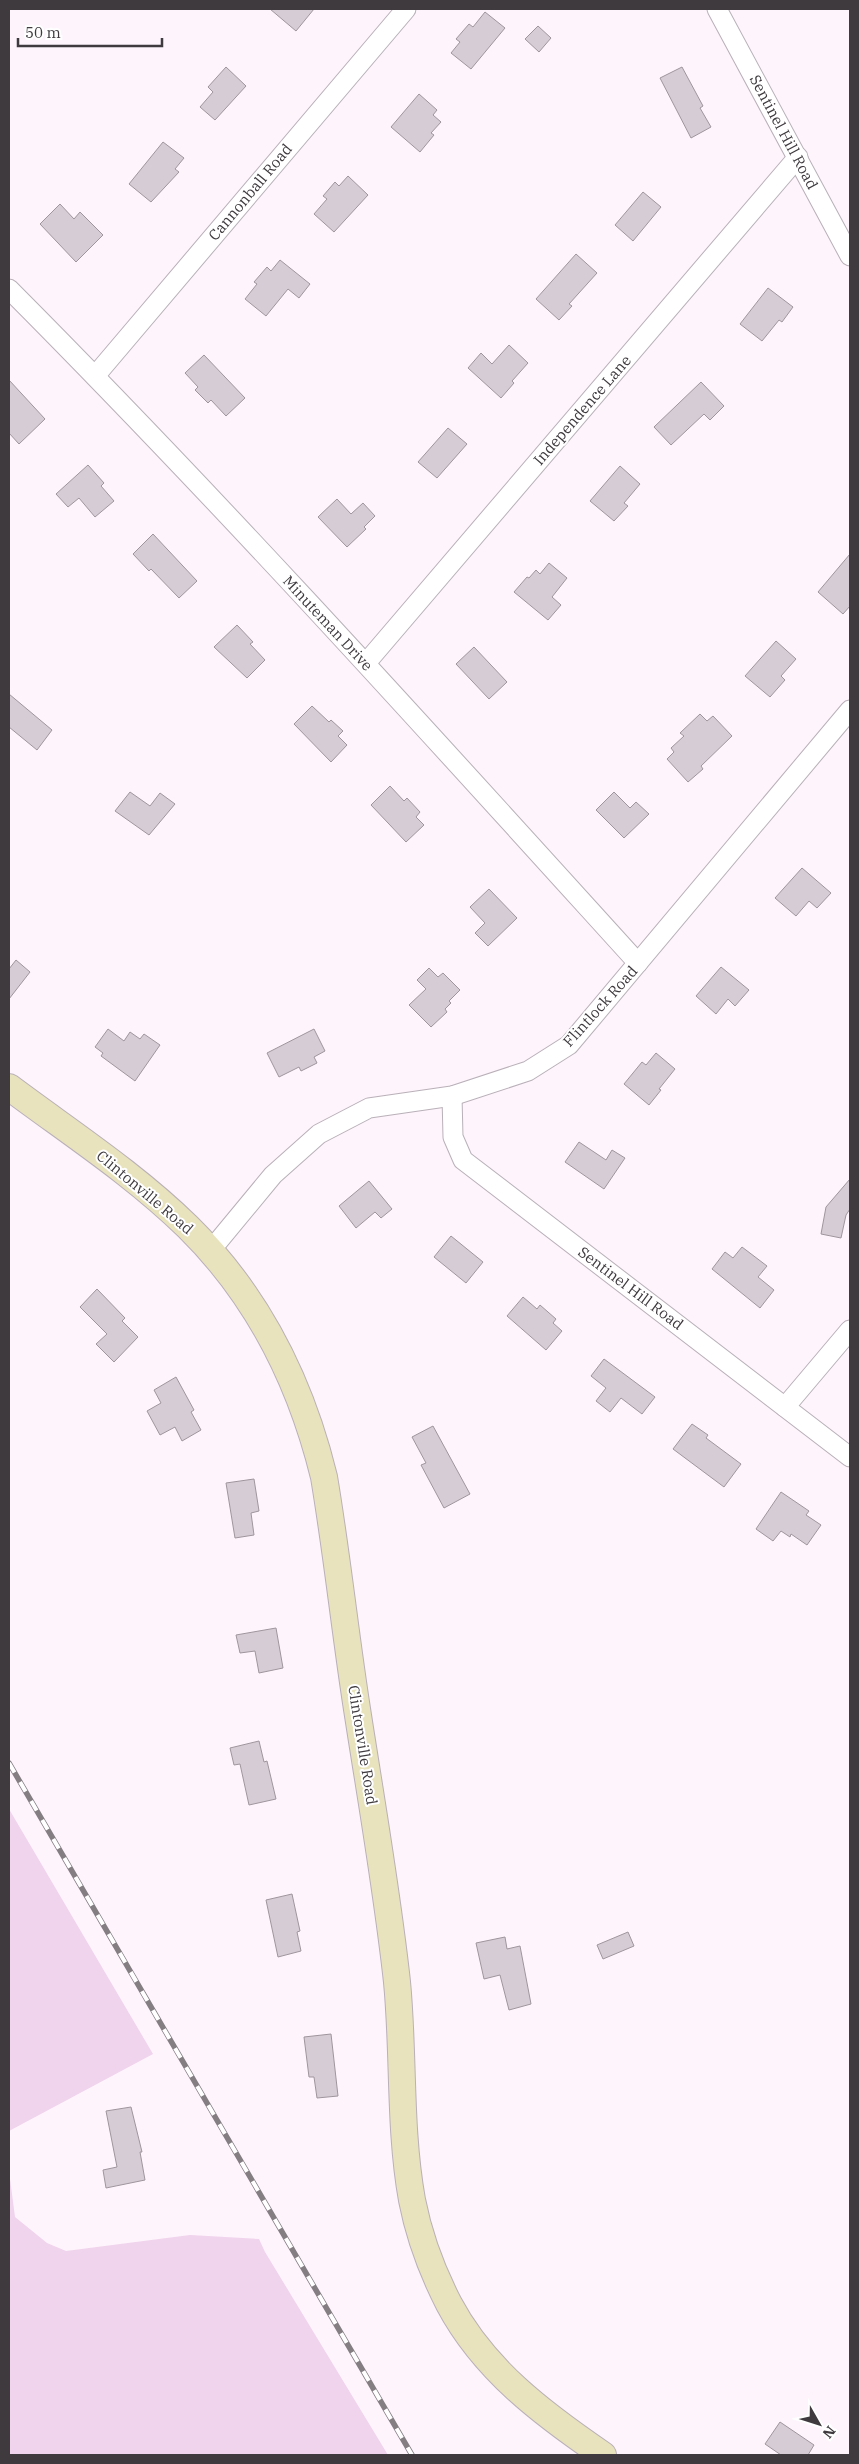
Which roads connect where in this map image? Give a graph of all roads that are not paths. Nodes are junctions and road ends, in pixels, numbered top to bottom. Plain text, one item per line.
1 (406, 9) edge
2 (717, 9) edge
3 (798, 156) junction
4 (850, 256) edge
5 (9, 289) edge
6 (95, 376) junction
7 (366, 662) junction
8 (850, 710) edge
9 (638, 963) junction
10 (9, 1087) edge
11 (452, 1096) junction
12 (211, 1250) junction
13 (850, 1330) edge
14 (786, 1407) junction
15 (850, 1457) edge
16 (603, 2455) edge

1 - 6 street, Cannonball Road
2 - 3 street, Sentinel Hill Road
3 - 4 street, Sentinel Hill Road
3 - 7 street, Independence Lane
5 - 6 street, Minuteman Drive
6 - 7 street, Minuteman Drive
7 - 9 street, Minuteman Drive
8 - 9 street, Flintlock Road
9 - 11 street, Flintlock Road
10 - 12 street, Clintonville Road
11 - 12 street, Flintlock Road
11 - 14 street, Sentinel Hill Road
12 - 16 street, Clintonville Road
13 - 14 street
14 - 15 street, Sentinel Hill Road

